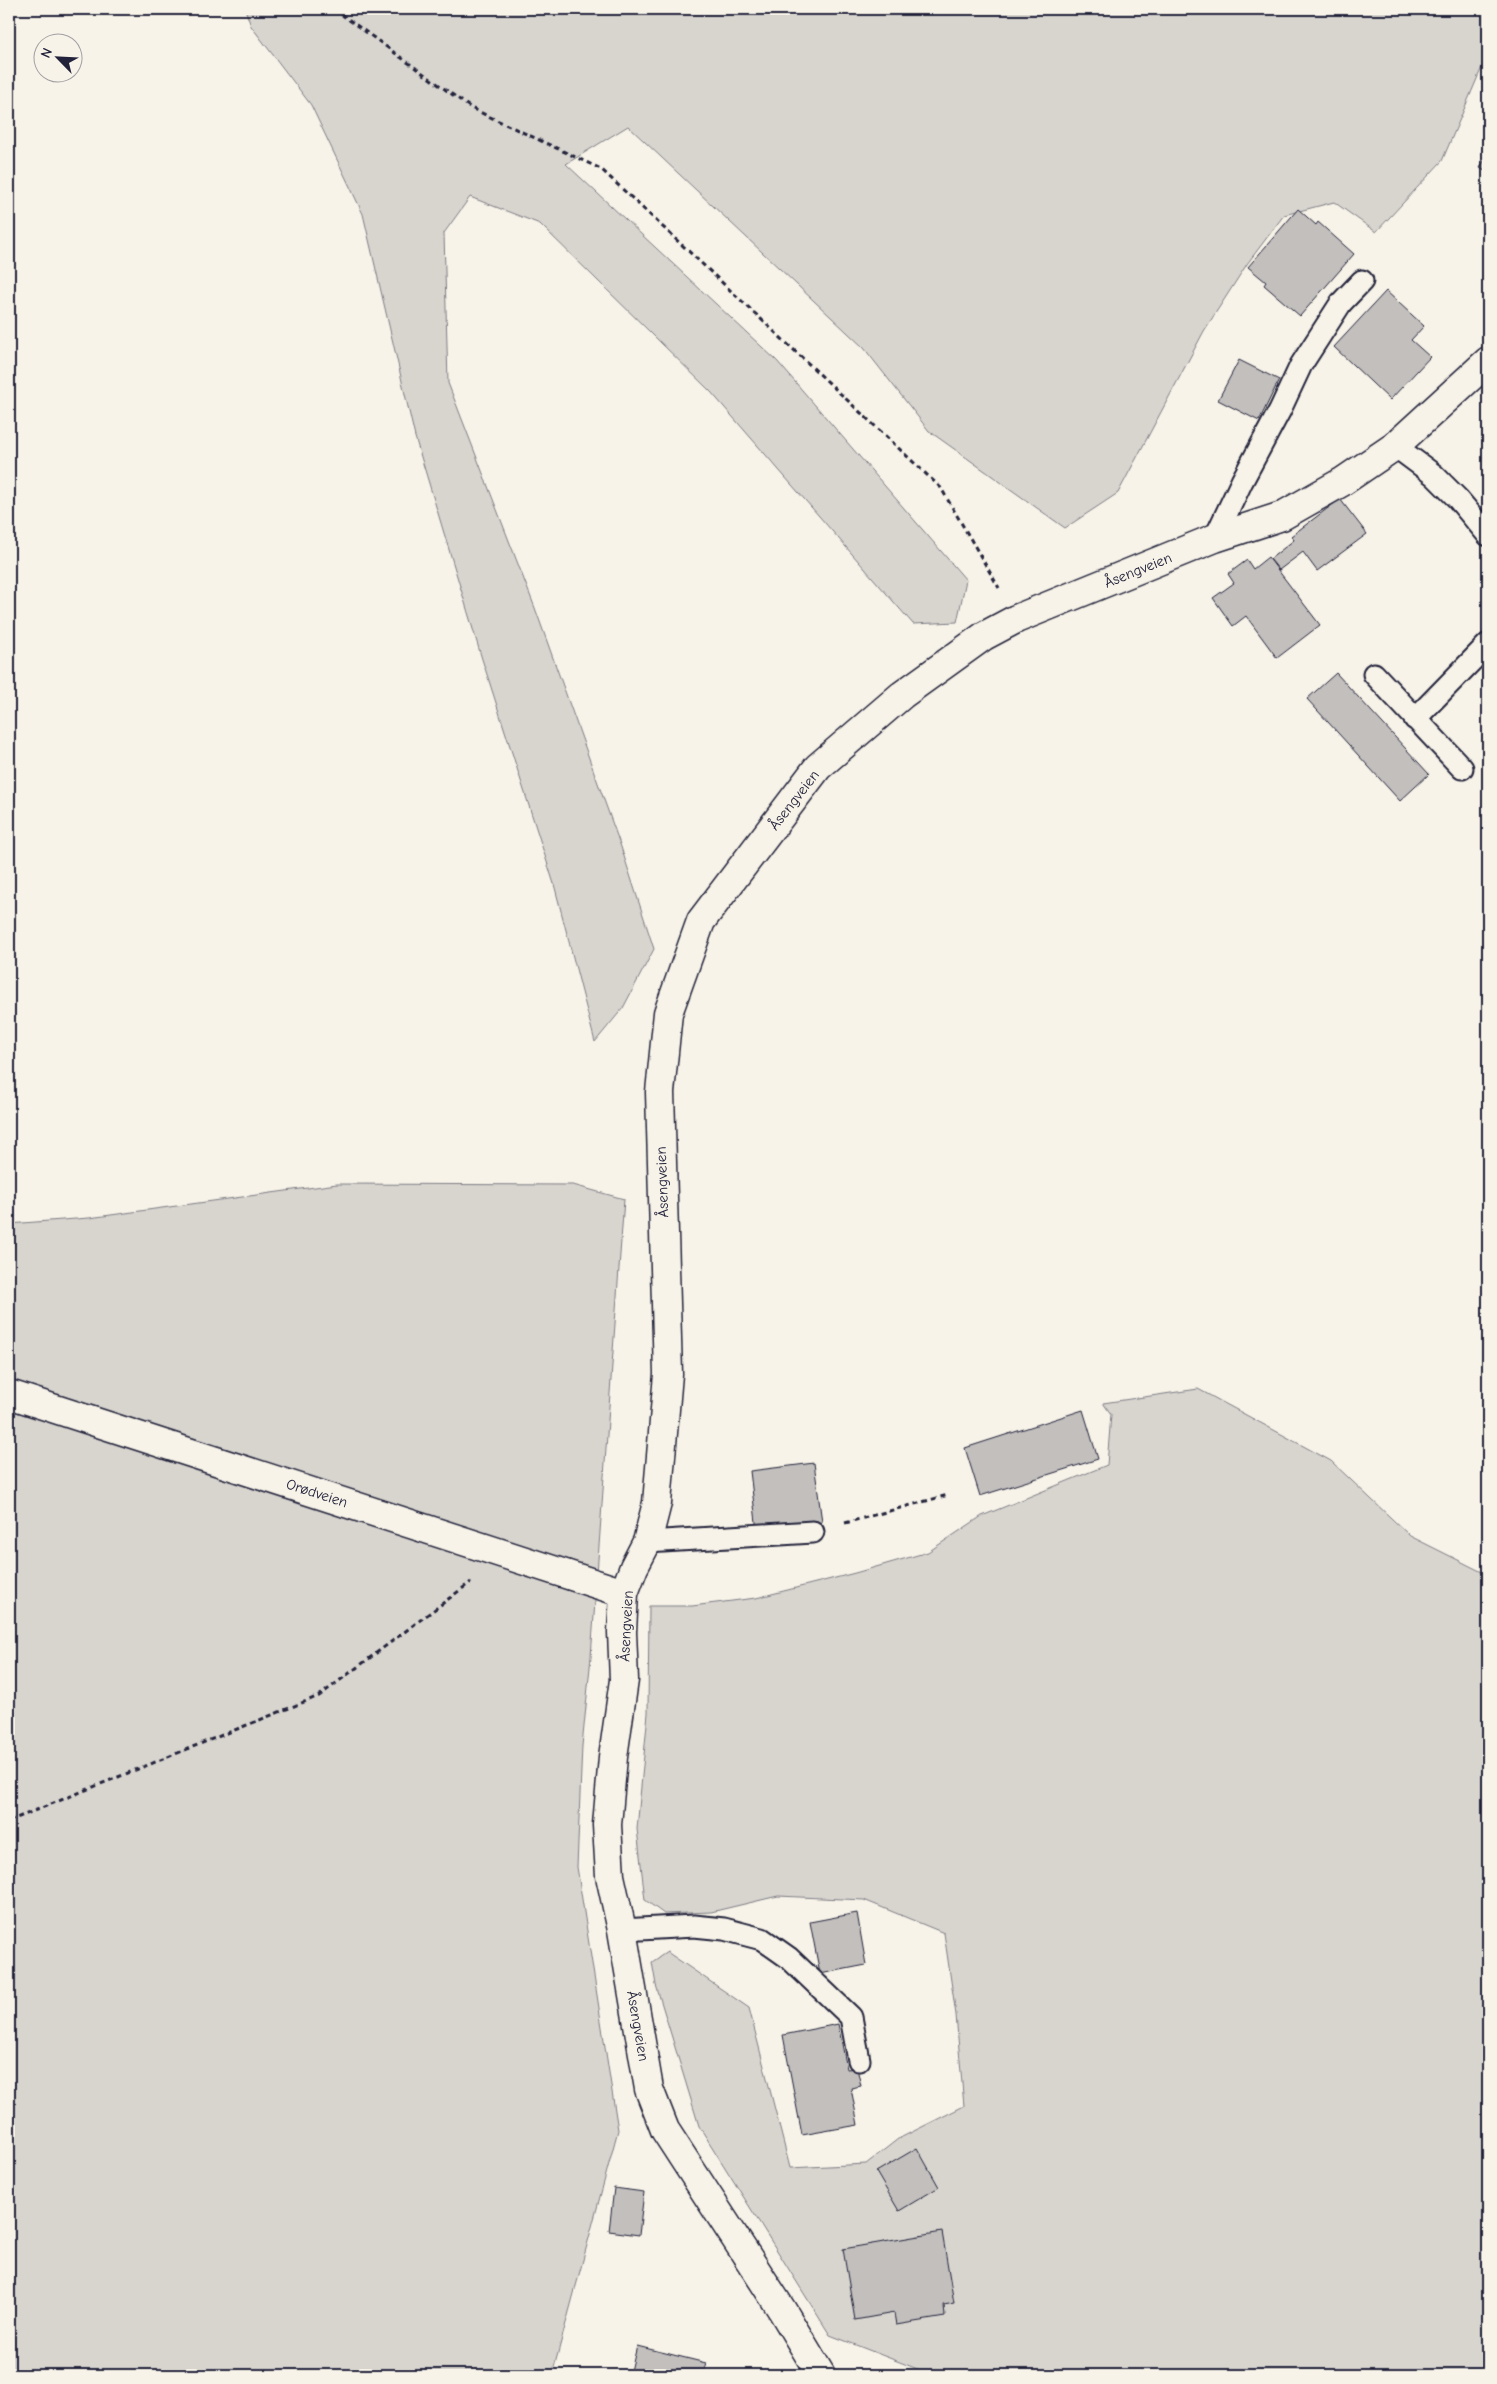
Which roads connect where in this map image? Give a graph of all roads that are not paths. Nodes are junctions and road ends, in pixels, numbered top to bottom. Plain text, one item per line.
1 (1362, 281) dead end
2 (1488, 361) edge
3 (1395, 446) junction
4 (1488, 535) edge
5 (1215, 538) junction
6 (1488, 644) edge
7 (1374, 674) dead end
8 (1416, 719) junction
9 (1462, 768) dead end
10 (9, 1394) edge
11 (813, 1532) road end
12 (647, 1542) junction
13 (624, 1593) junction
14 (622, 1930) junction
15 (859, 2060) dead end
16 (821, 2375) edge

1 - 5 lane
2 - 3 street, Åsengveien
3 - 4 lane
3 - 5 street, Åsengveien
5 - 12 street, Åsengveien
6 - 8 lane
7 - 8 lane
8 - 9 lane
10 - 13 street, Orødveien
11 - 12 lane
12 - 13 street, Åsengveien
13 - 14 street, Åsengveien
14 - 15 lane
14 - 16 street, Åsengveien

